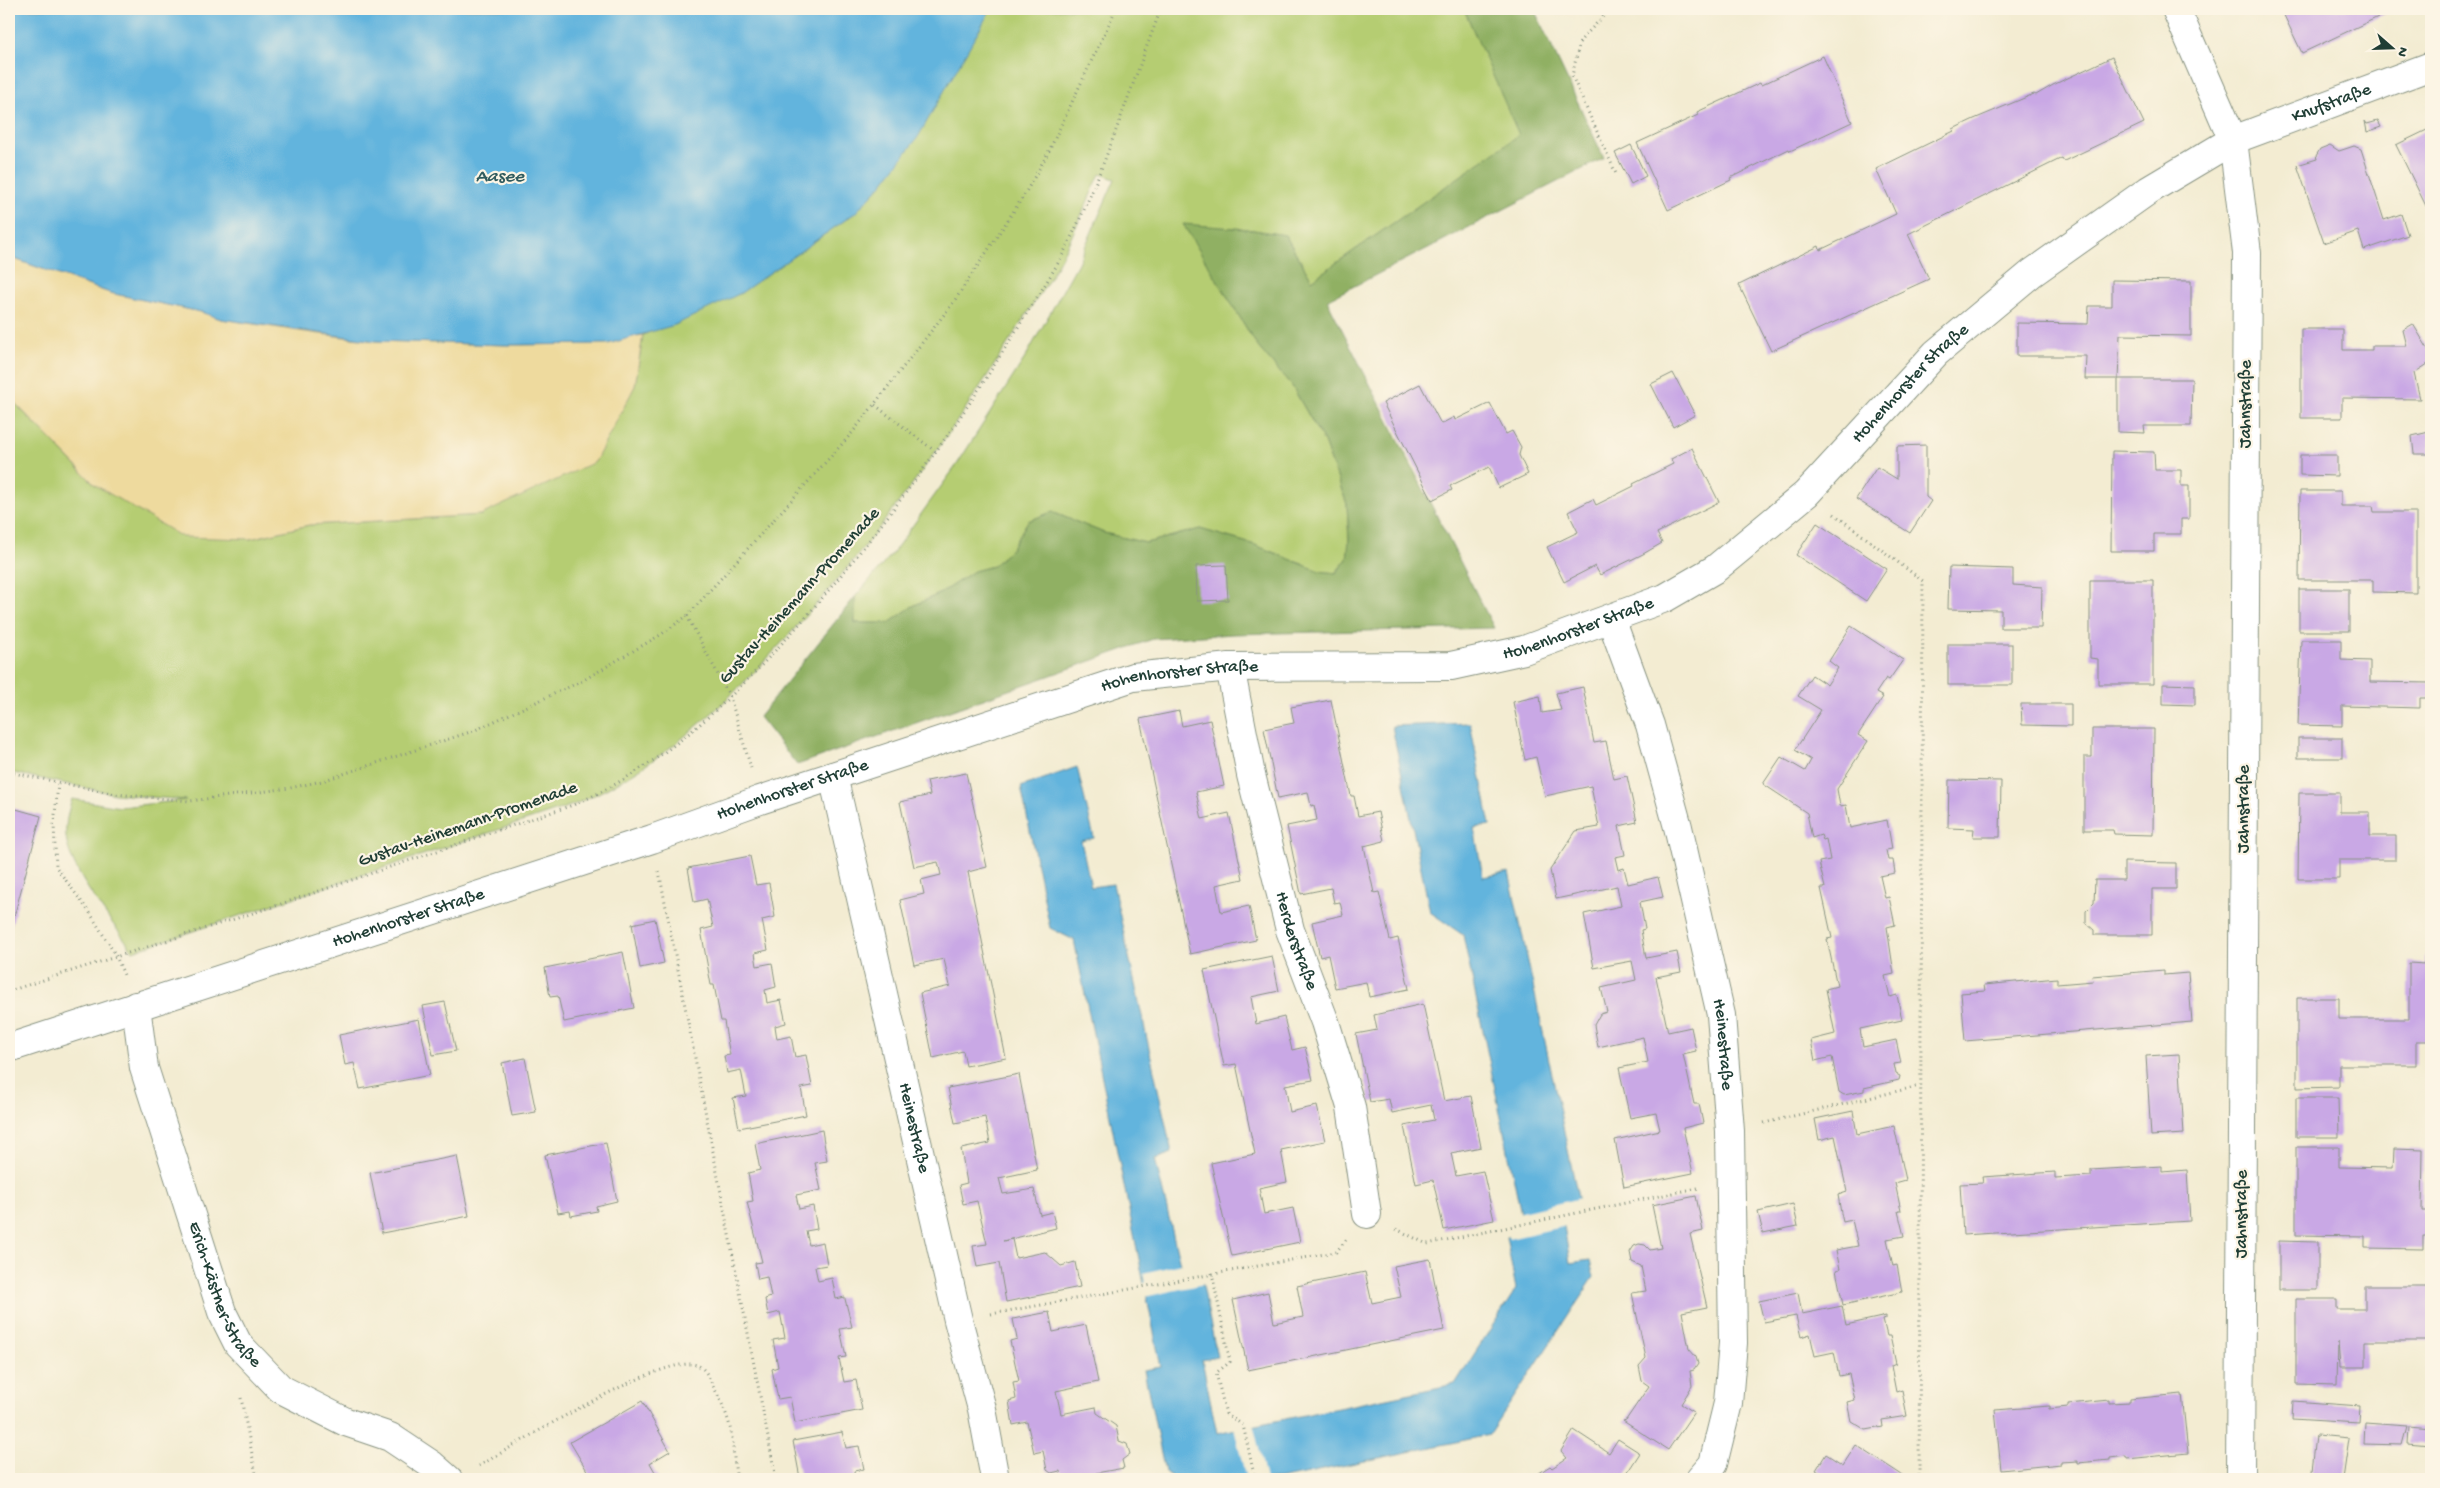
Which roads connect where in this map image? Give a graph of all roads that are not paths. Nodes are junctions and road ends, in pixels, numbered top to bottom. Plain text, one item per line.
1 (2176, 9) edge
2 (2431, 66) edge
3 (2233, 140) junction
4 (1611, 619) junction
5 (1230, 666) junction
6 (833, 776) junction
7 (136, 1006) junction
8 (9, 1048) edge
9 (1367, 1214) dead end
10 (448, 1479) edge
11 (995, 1479) edge
12 (1700, 1479) edge
13 (2240, 1479) edge

1 - 3 street, Jahnstraße
2 - 3 street, Knufstraße
3 - 4 street, Hohenhorster Straße
3 - 13 street, Jahnstraße
4 - 5 street, Hohenhorster Straße
4 - 12 street, Heinestraße
5 - 6 street, Hohenhorster Straße
5 - 9 street, Herderstraße
6 - 7 street, Hohenhorster Straße
6 - 11 street, Heinestraße
7 - 8 street, Hohenhorster Straße
7 - 10 street, Erich-Kästner-Straße

